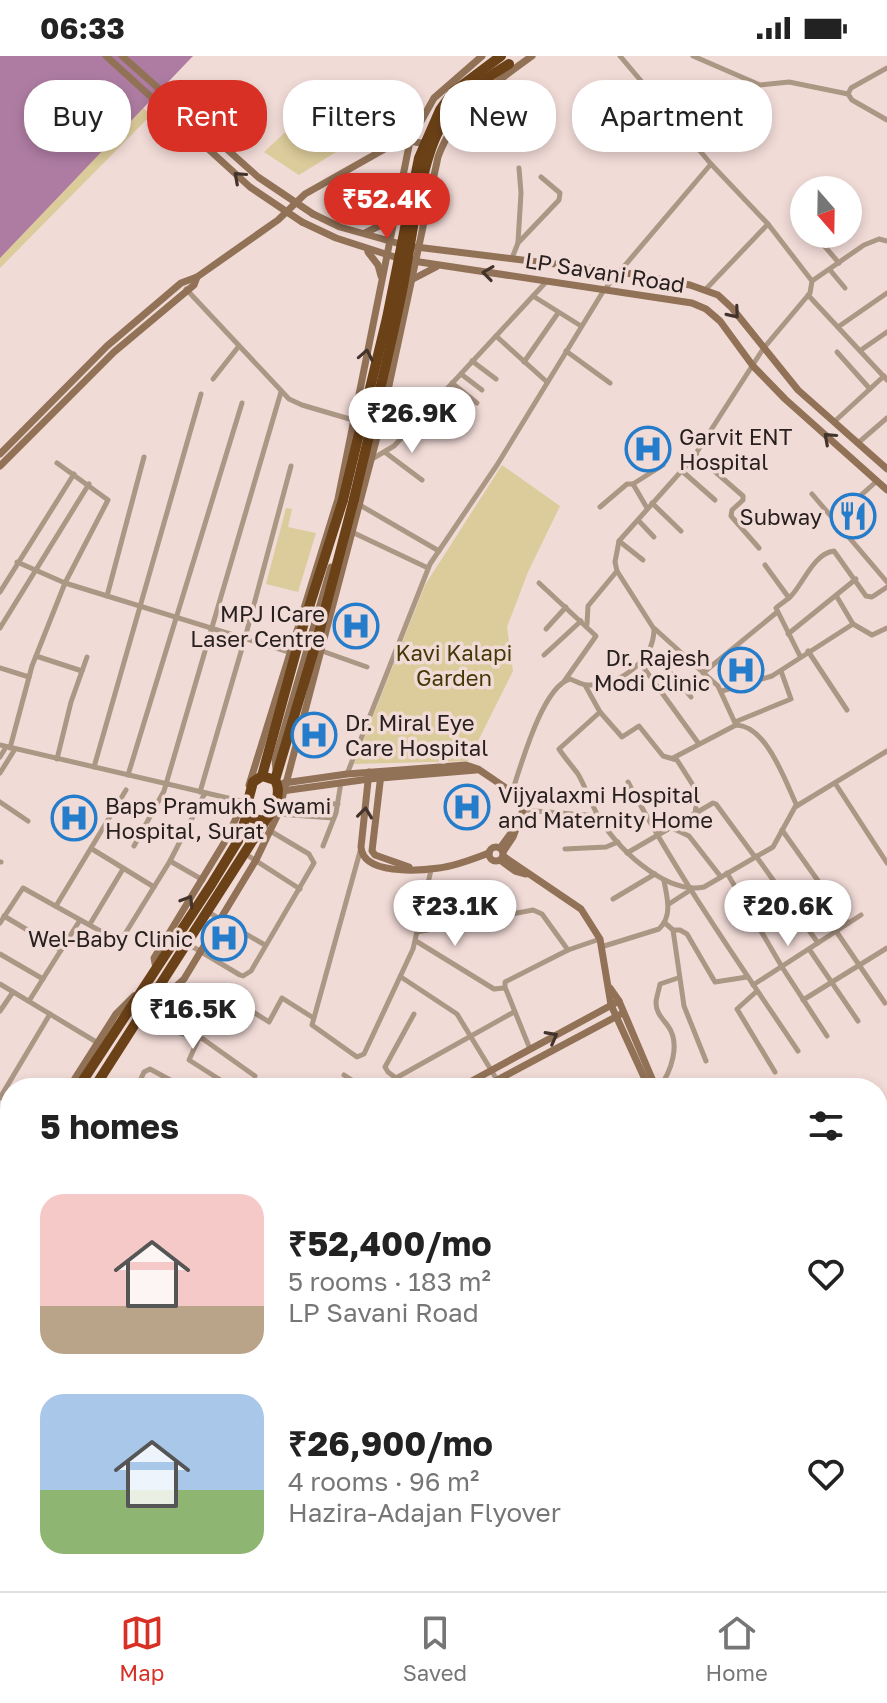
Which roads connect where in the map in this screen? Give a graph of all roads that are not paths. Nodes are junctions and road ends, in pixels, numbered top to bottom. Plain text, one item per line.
1 (106, 56) edge
2 (122, 56) edge
3 (482, 56) edge
4 (519, 56) edge
5 (532, 56) edge
6 (620, 56) edge
7 (693, 56) edge
8 (504, 59) edge
9 (887, 68) edge
10 (501, 80) edge
11 (848, 94) junction
12 (424, 116) edge
13 (887, 120) edge
14 (379, 152) edge
15 (408, 152) edge
16 (441, 152) edge
17 (711, 164) junction
18 (519, 168) dead end
19 (541, 177) dead end
20 (394, 218) junction
21 (768, 224) junction
22 (422, 233) junction
23 (363, 234) junction
24 (887, 241) edge
25 (389, 242) junction
26 (518, 243) junction
27 (419, 247) junction
28 (826, 248) edge
29 (365, 249) junction
30 (440, 251) junction
31 (386, 256) junction
32 (512, 259) junction
33 (416, 262) junction
34 (839, 263) junction
35 (442, 266) junction
36 (830, 270) junction
37 (621, 272) junction
38 (197, 277) junction
39 (382, 278) junction
40 (413, 279) junction
41 (546, 281) junction
42 (812, 281) junction
43 (181, 283) junction
44 (845, 288) dead end
45 (604, 290) junction
46 (705, 290) junction
47 (188, 291) junction
48 (887, 293) edge
49 (808, 295) junction
50 (533, 296) junction
51 (558, 313) junction
52 (581, 326) junction
53 (838, 327) junction
54 (887, 332) edge
55 (496, 336) junction
56 (239, 346) junction
57 (763, 349) junction
58 (861, 350) junction
59 (566, 351) junction
60 (837, 352) dead end
61 (472, 361) junction
62 (524, 362) junction
63 (753, 366) junction
64 (887, 366) edge
65 (461, 374) junction
66 (883, 376) edge
67 (213, 379) dead end
68 (496, 379) dead end
69 (547, 382) junction
70 (452, 383) junction
71 (610, 383) dead end
72 (870, 389) junction
73 (482, 390) dead end
74 (281, 392) junction
75 (201, 394) dead end
76 (439, 398) junction
77 (242, 403) dead end
78 (477, 403) dead end
79 (887, 418) edge
80 (353, 420) junction
81 (467, 420) dead end
82 (834, 422) junction
83 (858, 443) junction
84 (386, 453) junction
85 (0, 454) edge
86 (696, 455) junction
87 (144, 457) dead end
88 (372, 459) junction
89 (57, 463) dead end
90 (663, 465) dead end
91 (886, 465) edge
92 (0, 466) edge
93 (291, 466) dead end
94 (682, 471) junction
95 (74, 474) junction
96 (422, 480) dead end
97 (877, 481) junction
98 (89, 484) junction
99 (633, 484) junction
100 (887, 490) edge
101 (812, 494) dead end
102 (715, 500) dead end
103 (353, 501) junction
104 (650, 506) junction
105 (600, 507) dead end
106 (834, 519) junction
107 (638, 520) junction
108 (681, 531) dead end
109 (354, 533) junction
110 (654, 537) dead end
111 (619, 541) junction
112 (759, 548) dead end
113 (439, 551) junction
114 (643, 560) dead end
115 (17, 562) junction
116 (765, 565) dead end
117 (428, 568) junction
118 (35, 569) junction
119 (617, 571) junction
120 (856, 579) junction
121 (65, 583) junction
122 (539, 583) dead end
123 (887, 585) edge
124 (0, 592) edge
125 (107, 596) junction
126 (837, 597) junction
127 (789, 598) junction
128 (140, 606) junction
129 (566, 607) junction
130 (776, 613) junction
131 (177, 617) junction
132 (584, 623) junction
133 (853, 624) junction
134 (211, 627) junction
135 (0, 628) edge
136 (887, 628) edge
137 (546, 629) dead end
138 (654, 629) junction
139 (788, 634) junction
140 (245, 638) junction
141 (650, 648) junction
142 (322, 651) junction
143 (808, 651) junction
144 (289, 652) junction
145 (544, 655) dead end
146 (36, 656) junction
147 (800, 656) junction
148 (87, 657) dead end
149 (641, 664) junction
150 (367, 667) dead end
151 (0, 668) edge
152 (82, 671) junction
153 (781, 671) junction
154 (703, 673) junction
155 (29, 677) junction
156 (565, 680) junction
157 (585, 685) junction
158 (722, 691) junction
159 (691, 697) dead end
160 (847, 710) dead end
161 (600, 712) junction
162 (735, 724) junction
163 (699, 744) junction
164 (8, 747) edge
165 (887, 751) edge
166 (0, 757) edge
167 (57, 759) junction
168 (673, 759) junction
169 (94, 767) junction
170 (0, 773) edge
171 (262, 774) junction
172 (347, 774) junction
173 (128, 775) junction
174 (381, 775) junction
175 (369, 776) junction
176 (341, 782) junction
177 (628, 782) dead end
178 (835, 783) junction
179 (166, 784) junction
180 (280, 784) junction
181 (126, 790) dead end
182 (202, 792) junction
183 (512, 792) junction
184 (0, 802) edge
185 (282, 803) junction
186 (338, 804) junction
187 (246, 806) junction
188 (797, 806) junction
189 (523, 810) junction
190 (695, 813) junction
191 (278, 814) junction
192 (598, 816) junction
193 (334, 818) junction
194 (28, 821) dead end
195 (267, 825) junction
196 (671, 828) junction
197 (782, 830) junction
198 (658, 836) junction
199 (618, 842) junction
200 (134, 846) dead end
201 (323, 846) dead end
202 (234, 848) junction
203 (361, 848) junction
204 (92, 849) junction
205 (565, 849) dead end
206 (627, 853) junction
207 (502, 854) junction
208 (756, 857) junction
209 (256, 860) junction
210 (170, 861) junction
211 (887, 863) edge
212 (412, 868) junction
213 (123, 869) junction
214 (432, 869) junction
215 (655, 874) junction
216 (724, 875) junction
217 (664, 881) junction
218 (206, 882) junction
219 (154, 887) junction
220 (300, 889) junction
221 (692, 889) junction
222 (613, 899) dead end
223 (669, 904) junction
224 (56, 906) junction
225 (208, 912) junction
226 (861, 915) dead end
227 (4, 916) junction
228 (220, 919) junction
229 (80, 920) junction
230 (0, 923) edge
231 (665, 923) junction
232 (848, 923) junction
233 (90, 924) junction
234 (673, 930) junction
235 (836, 931) junction
236 (417, 932) junction
237 (416, 941) junction
238 (188, 943) junction
239 (600, 943) junction
240 (818, 943) junction
241 (265, 945) junction
242 (887, 948) edge
243 (809, 949) junction
244 (61, 950) junction
245 (568, 950) junction
246 (200, 951) junction
247 (0, 954) edge
248 (862, 965) junction
249 (782, 967) junction
250 (401, 977) junction
251 (748, 977) junction
252 (678, 978) junction
253 (43, 979) junction
254 (148, 983) junction
255 (833, 983) junction
256 (0, 984) edge
257 (505, 988) junction
258 (755, 988) junction
259 (13, 992) junction
260 (169, 992) junction
261 (150, 1000) junction
262 (803, 1000) junction
263 (29, 1001) junction
264 (615, 1003) junction
265 (885, 1003) edge
266 (242, 1005) dead end
267 (143, 1010) junction
268 (0, 1011) edge
269 (514, 1012) junction
270 (50, 1014) junction
271 (414, 1014) dead end
272 (620, 1014) junction
273 (312, 1017) junction
274 (858, 1021) dead end
275 (228, 1028) dead end
276 (472, 1036) junction
277 (827, 1036) dead end
278 (199, 1038) junction
279 (98, 1043) junction
280 (530, 1049) junction
281 (798, 1051) dead end
282 (706, 1061) dead end
283 (492, 1069) junction
284 (775, 1072) dead end
285 (344, 1075) dead end
286 (255, 1076) dead end
287 (15, 1078) edge
288 (75, 1078) edge
289 (85, 1078) edge
290 (100, 1078) edge
291 (141, 1078) edge
292 (167, 1078) edge
293 (217, 1078) edge
294 (349, 1078) edge
295 (396, 1078) joint
296 (476, 1078) edge
297 (497, 1078) edge
298 (500, 1078) edge
299 (645, 1078) edge
300 (653, 1078) edge
301 (664, 1078) edge

29 -> 1 street, LP Savani Road, bridge
2 - 23 street, LP Savani Road, bridge
3 - 12 street
4 - 8 highway
5 - 10 street
6 - 17 street
7 - 11 street
8 - 103 highway, bridge
9 - 11 street
11 - 13 street
14 - 38 street
15 - 20 street
16 - 22 street
17 - 21 street
17 - 37 street
18 - 26 street
19 - 26 street
20 - 23 street
20 - 25 street
21 - 42 street
21 - 46 street
22 - 27 street
22 - 30 street
23 - 25 street, LP Savani Road
24 - 34 street
25 - 27 street, LP Savani Road
25 - 31 street
26 - 32 street
27 - 30 street, LP Savani Road
27 - 33 street
28 - 34 street
29 - 31 street, LP Savani Road
29 - 39 street
30 - 32 street, LP Savani Road
31 - 33 street, LP Savani Road
31 - 39 street
32 - 37 street, LP Savani Road
33 - 35 street, LP Savani Road
33 - 40 street
34 - 36 street
35 - 40 street
41 -> 35 street, LP Savani Road
36 - 42 street
36 - 44 street
37 - 45 street
37 - 46 street, LP Savani Road
38 - 43 street
38 - 47 street
80 -> 39 street
40 - 88 street
41 - 45 street, LP Savani Road
41 - 50 street
42 - 49 street
43 - 47 street
43 - 85 street
45 - 52 street
45 - 63 street, LP Savani Road
46 -> 57 street, LP Savani Road
47 - 56 street
47 - 92 street
48 - 53 street
49 - 53 street
49 - 57 street
50 - 51 street
50 - 55 street
51 - 52 street
51 - 62 street
52 - 59 street
53 - 58 street
54 - 58 street
55 - 61 street
55 - 62 street
56 - 67 street
56 - 74 street
57 - 63 street
57 - 82 street, LP Savani Road
58 - 66 street
59 - 69 street
59 - 71 street
60 - 72 street
61 - 65 street
61 - 68 street
62 - 69 street
63 - 86 street
97 -> 63 street, LP Savani Road
64 - 66 street
65 - 70 street
65 - 73 street
66 - 72 street
69 - 113 street
70 - 76 street
70 - 78 street
72 - 82 street
74 - 80 street
74 - 134 street
75 - 128 street
76 - 81 street
76 - 84 street
77 - 131 street
79 - 83 street
80 - 144 street
82 - 83 street, LP Savani Road
83 - 91 street, LP Savani Road
84 - 88 street
84 - 96 street
86 - 94 street
86 - 112 street
87 - 125 street
88 - 103 street
89 - 95 street
90 - 99 street
93 - 140 street
94 - 102 street
94 - 104 street
95 - 98 street
95 - 115 street
97 - 100 street, LP Savani Road
97 - 106 street
98 - 118 street
98 - 121 street
99 - 104 street
99 - 105 street
101 - 106 street
103 - 109 street
103 - 113 street
103 - 171 highway
103 - 180 highway
104 - 107 street
104 - 108 street
106 - 123 street
107 - 110 street
107 - 111 street
109 - 117 street
109 - 142 street
111 - 114 street
111 - 119 street
113 - 117 street
115 - 118 street
115 - 124 street
116 - 127 street
117 - 172 street
118 - 121 street
118 - 135 street
119 - 132 street
119 - 138 street
120 - 123 street
120 - 126 street
120 - 127 street
121 - 125 street
121 - 146 street
122 - 129 street
125 - 128 street
126 - 133 street
126 - 139 street
127 - 130 street
128 - 131 street
128 - 169 street
129 - 132 street
129 - 137 street
130 - 139 street
130 - 154 street
131 - 134 street
131 - 173 street
132 - 145 street
132 - 156 street
133 - 136 street
133 - 143 street
134 - 140 street
134 - 179 street
138 - 141 street
138 - 154 street
139 - 147 street
140 - 144 street
140 - 182 street
141 - 149 street
141 - 159 street
142 - 150 street
142 - 180 street
143 - 147 street
143 - 160 street
144 - 187 street
146 - 152 street
146 - 155 street
147 - 153 street
148 - 152 street
149 - 157 street
149 - 163 street
151 - 155 street
152 - 167 street
153 - 158 street
153 - 162 street
154 - 158 street
155 - 164 street
156 - 157 street
156 - 183 street
157 - 161 street
158 - 162 street
161 - 168 street
161 - 192 street
162 - 163 street
162 - 188 street
163 - 168 street
164 - 166 street
164 - 167 street
164 - 170 street
165 - 178 street
167 - 169 street
168 - 190 street
169 - 173 street
171 - 180 highway
171 - 187 highway
172 - 175 street
172 - 180 street
173 - 179 street
174 - 175 street
174 - 183 street
174 - 212 street
175 - 176 street
203 -> 175 street
176 - 180 street
176 - 186 street
177 - 198 street
178 - 188 street
178 - 211 street
179 - 182 street
179 - 200 street
180 - 185 street
180 - 195 highway
181 - 204 street
182 - 187 street
182 - 210 street
183 - 189 street
184 - 194 street
185 - 186 street
185 - 191 street
186 - 193 street
187 - 195 highway
187 - 202 highway
188 - 197 street
189 - 192 street
189 - 207 street
190 - 196 street
190 - 208 street
191 - 193 street
191 - 195 street
192 - 199 street
193 - 201 street
195 - 202 highway
195 - 209 street
195 - 220 street
196 - 198 street
196 - 216 street
197 - 208 street
197 - 232 street
198 - 206 street
198 - 221 street
199 - 205 street
199 - 206 street
202 - 209 street
202 - 218 highway
202 - 225 highway
203 - 212 street
203 - 273 street
204 - 213 street
204 - 224 street
206 - 215 street
207 - 214 street
207 - 239 street
208 - 216 street
208 - 240 street
209 - 220 street
209 - 228 street
210 - 218 street
210 - 219 street
212 - 214 street
213 - 219 street
213 - 233 street
214 - 236 street
215 - 217 street
215 - 222 street
216 - 221 street
216 - 249 street
217 - 221 street
217 - 223 street
254 -> 218 highway
219 - 233 street
220 - 241 street
221 - 223 street
221 - 251 street
223 - 231 street
224 - 227 street
224 - 229 street
225 - 228 street
225 - 238 highway
226 - 232 street
227 - 230 street
227 - 244 street
228 - 241 street
228 - 246 street
229 - 233 street
229 - 244 street
231 - 234 street
231 - 239 street
232 - 235 street
234 - 251 street
234 - 252 street
235 - 240 street
235 - 248 street
236 - 237 street
236 - 245 street
237 - 250 street
237 - 257 street
238 - 246 street
238 - 261 highway
239 - 245 street
239 - 264 street
240 - 243 street
241 - 246 street
242 - 248 street
243 - 249 street
243 - 255 street
244 - 253 street
245 - 257 street
246 - 260 street
247 - 253 street
248 - 255 street
248 - 265 street
249 - 258 street
249 - 262 street
250 - 273 street
250 - 276 street
251 - 258 street
252 - 282 street
252 - 301 street
253 - 263 street
254 - 279 street
254 - 289 highway
255 - 262 street
255 - 274 street
256 - 259 street
257 - 269 street
258 - 281 street
258 - 284 street
259 - 263 street
259 - 268 street
260 - 261 street
260 - 275 street
261 - 267 highway
262 - 277 street
263 - 270 street
264 - 272 street
280 -> 264 street
266 - 273 street
267 - 278 street
267 - 290 highway
269 - 276 street
269 - 280 street
270 - 279 street
270 - 287 street
271 - 295 street
272 - 298 street
272 - 299 street
272 - 300 street
276 - 283 street
276 - 295 street
278 - 286 street
278 - 293 street
279 - 288 street
280 - 283 street
283 - 296 street
283 - 297 street
285 - 294 street
291 - 292 street

